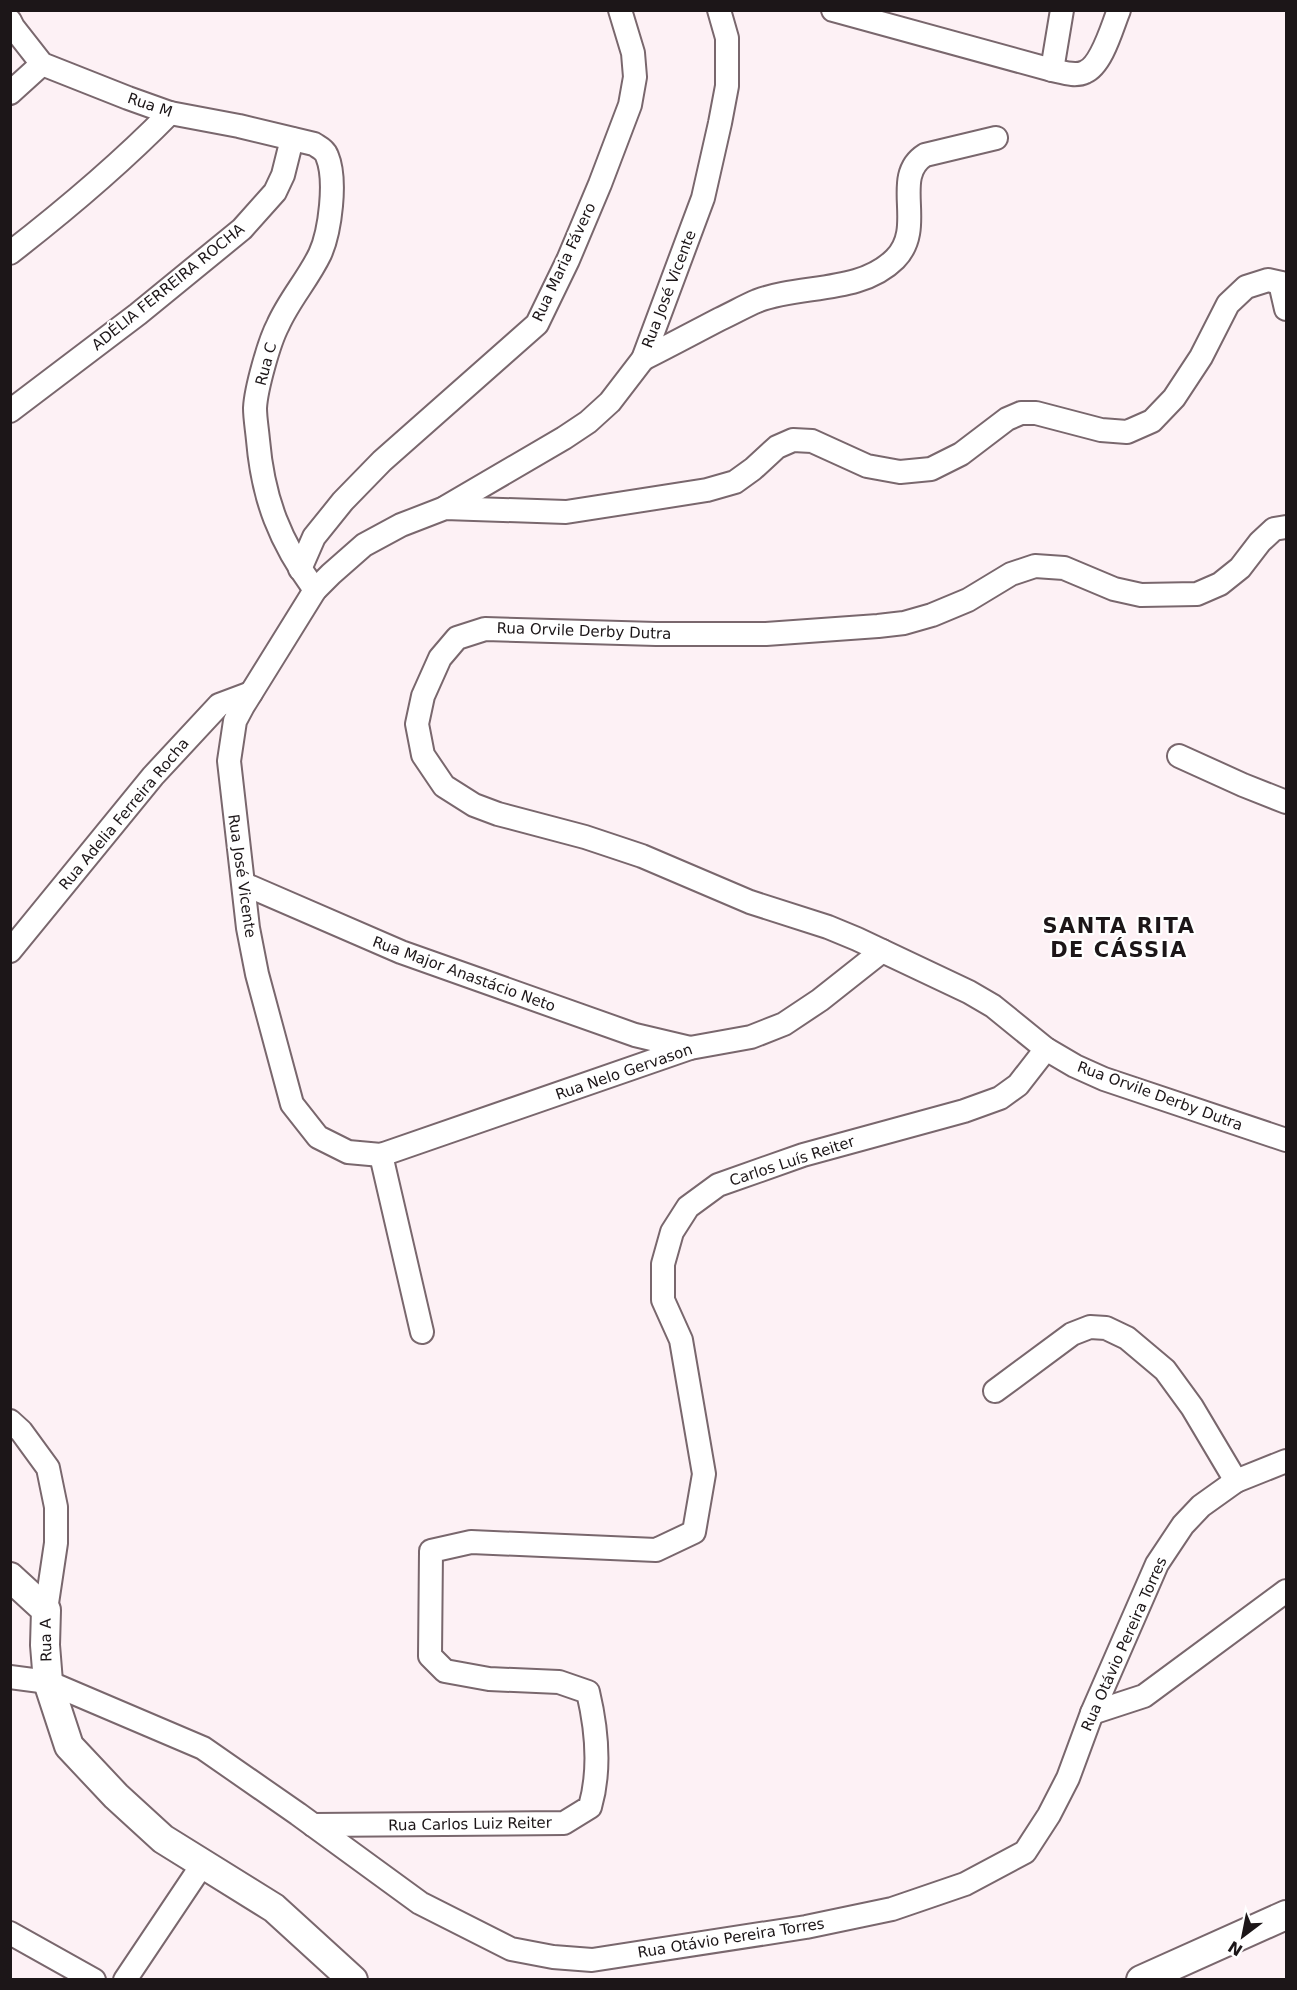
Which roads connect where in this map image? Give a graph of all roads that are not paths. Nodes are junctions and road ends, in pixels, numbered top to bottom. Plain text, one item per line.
1 (620, 10) edge
2 (719, 10) edge
3 (833, 10) edge
4 (1062, 10) edge
5 (1119, 10) edge
6 (10, 21) edge
7 (42, 64) junction
8 (1052, 70) junction
9 (10, 93) edge
10 (170, 113) junction
11 (996, 138) dead end
12 (292, 139) junction
13 (314, 144) joint
14 (10, 252) edge
15 (1283, 283) edge
16 (1287, 309) edge
17 (643, 359) junction
18 (10, 411) edge
19 (445, 508) junction
20 (1287, 527) edge
21 (300, 569) junction
22 (315, 590) junction
23 (251, 693) junction
24 (1179, 756) dead end
25 (1287, 802) edge
26 (244, 884) junction
27 (10, 951) edge
28 (882, 951) junction
29 (690, 1048) junction
30 (1046, 1049) junction
31 (1287, 1140) edge
32 (348, 1152) joint
33 (381, 1155) junction
34 (422, 1332) dead end
35 (995, 1391) dead end
36 (10, 1421) edge
37 (1287, 1461) edge
38 (1236, 1481) junction
39 (613, 1548) joint
40 (10, 1577) edge
41 (1287, 1591) edge
42 (46, 1610) junction
43 (10, 1677) edge
44 (48, 1682) junction
45 (1092, 1713) junction
46 (313, 1825) junction
47 (202, 1865) junction
48 (1287, 1915) edge
49 (10, 1933) edge
50 (94, 1980) edge
51 (125, 1980) edge
52 (353, 1980) edge
53 (1141, 1980) edge

1 - 21 street, Rua Maria Fávero
2 - 17 street, Rua José Vicente
3 - 8 street
4 - 8 street
5 - 8 street
6 - 7 street
7 - 9 street
7 - 10 street, Rua M
10 - 12 street, Rua M
10 - 14 street
11 - 17 street
12 - 13 street, Rua M
12 - 18 street, ADÉLIA FERREIRA ROCHA
13 - 21 street, Rua C
15 - 16 street
15 - 19 street
17 - 19 street, Rua José Vicente
19 - 22 street, Rua José Vicente
20 - 28 street, Rua Orvile Derby Dutra
21 - 22 street, Rua C
22 - 23 street, Rua José Vicente
23 - 26 street, Rua José Vicente
23 - 27 street, Rua Adelia Ferreira Rocha
24 - 25 street
26 - 29 street, Rua Major Anastácio Neto
26 - 32 street, Rua José Vicente
28 - 29 street, Rua Nelo Gervason
28 - 30 street, Rua Orvile Derby Dutra
29 - 33 street, Rua Nelo Gervason
30 - 31 street, Rua Orvile Derby Dutra
30 - 39 street, Carlos Luís Reiter
32 - 33 street, Rua Nelo Gervason
33 - 34 street
35 - 38 street
36 - 42 street
37 - 38 street, Rua Otávio Pereira Torres
38 - 45 street, Rua Otávio Pereira Torres
39 - 46 street, Rua Carlos Luiz Reiter
40 - 42 main road, Rua A
41 - 45 street
42 - 44 main road, Rua A
43 - 44 street, Rua Otávio Pereira Torres
44 - 46 street, Rua Otávio Pereira Torres
44 - 47 main road, Rua A
45 - 46 street, Rua Otávio Pereira Torres
47 - 51 street
47 - 52 main road, Rua A
48 - 53 main road
49 - 50 street

